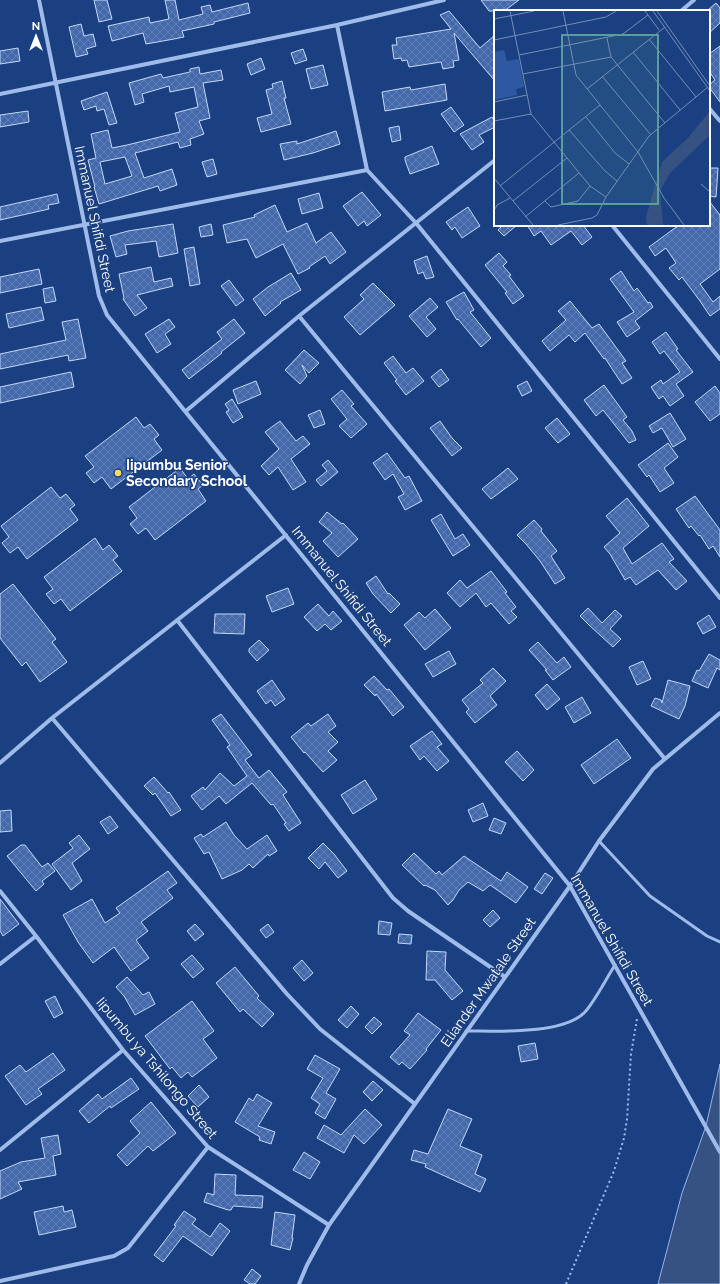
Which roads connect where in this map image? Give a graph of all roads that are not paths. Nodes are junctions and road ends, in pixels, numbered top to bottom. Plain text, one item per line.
1 (39, 0) edge
2 (444, 0) edge
3 (694, 0) edge
4 (682, 10) edge
5 (336, 25) junction
6 (56, 83) junction
7 (0, 94) edge
8 (710, 109) edge
9 (720, 121) edge
10 (494, 161) edge
11 (367, 170) junction
12 (416, 223) junction
13 (84, 224) junction
14 (613, 226) edge
15 (0, 241) edge
16 (299, 316) junction
17 (720, 358) edge
18 (186, 411) junction
19 (286, 535) junction
20 (720, 598) edge
21 (177, 620) junction
22 (720, 713) edge
23 (52, 718) junction
24 (665, 759) junction
25 (0, 763) edge
26 (599, 841) junction
27 (570, 886) junction
28 (0, 891) edge
29 (36, 936) junction
30 (720, 942) edge
31 (0, 964) edge
32 (615, 965) junction
33 (505, 977) junction
34 (466, 1031) junction
35 (123, 1050) junction
36 (415, 1104) junction
37 (208, 1147) junction
38 (0, 1150) edge
39 (720, 1152) edge
40 (329, 1225) junction
41 (0, 1281) edge
42 (298, 1284) edge

1 - 6 street, Immanuel Shifidi Street
2 - 5 street
3 - 4 street
5 - 6 street
5 - 11 street
6 - 7 street
6 - 13 street, Immanuel Shifidi Street
8 - 9 street
10 - 12 street
11 - 12 street
11 - 13 street
12 - 16 street
12 - 20 street
13 - 15 street
13 - 18 street, Immanuel Shifidi Street
14 - 17 street
16 - 18 street
16 - 24 street
18 - 19 street, Immanuel Shifidi Street
19 - 21 street
19 - 27 street, Immanuel Shifidi Street
21 - 23 street
21 - 33 street
22 - 24 street, Eliander Mwatale Street
23 - 25 street
23 - 36 street
24 - 26 street, Eliander Mwatale Street
26 - 27 street, Eliander Mwatale Street
26 - 30 lane
27 - 32 street, Immanuel Shifidi Street
27 - 33 street, Eliander Mwatale Street
28 - 29 street, Iipumbu ya Tshilongo Street
29 - 31 street
29 - 35 street, Iipumbu ya Tshilongo Street
32 - 34 lane
32 - 39 street, Immanuel Shifidi Street
33 - 34 street, Eliander Mwatale Street
34 - 36 street, Eliander Mwatale Street
35 - 37 street, Iipumbu ya Tshilongo Street
35 - 38 street
36 - 40 street, Eliander Mwatale Street
37 - 40 street, Iipumbu ya Tshilongo Street
37 - 41 street
40 - 42 street, Eliander Mwatale Street

